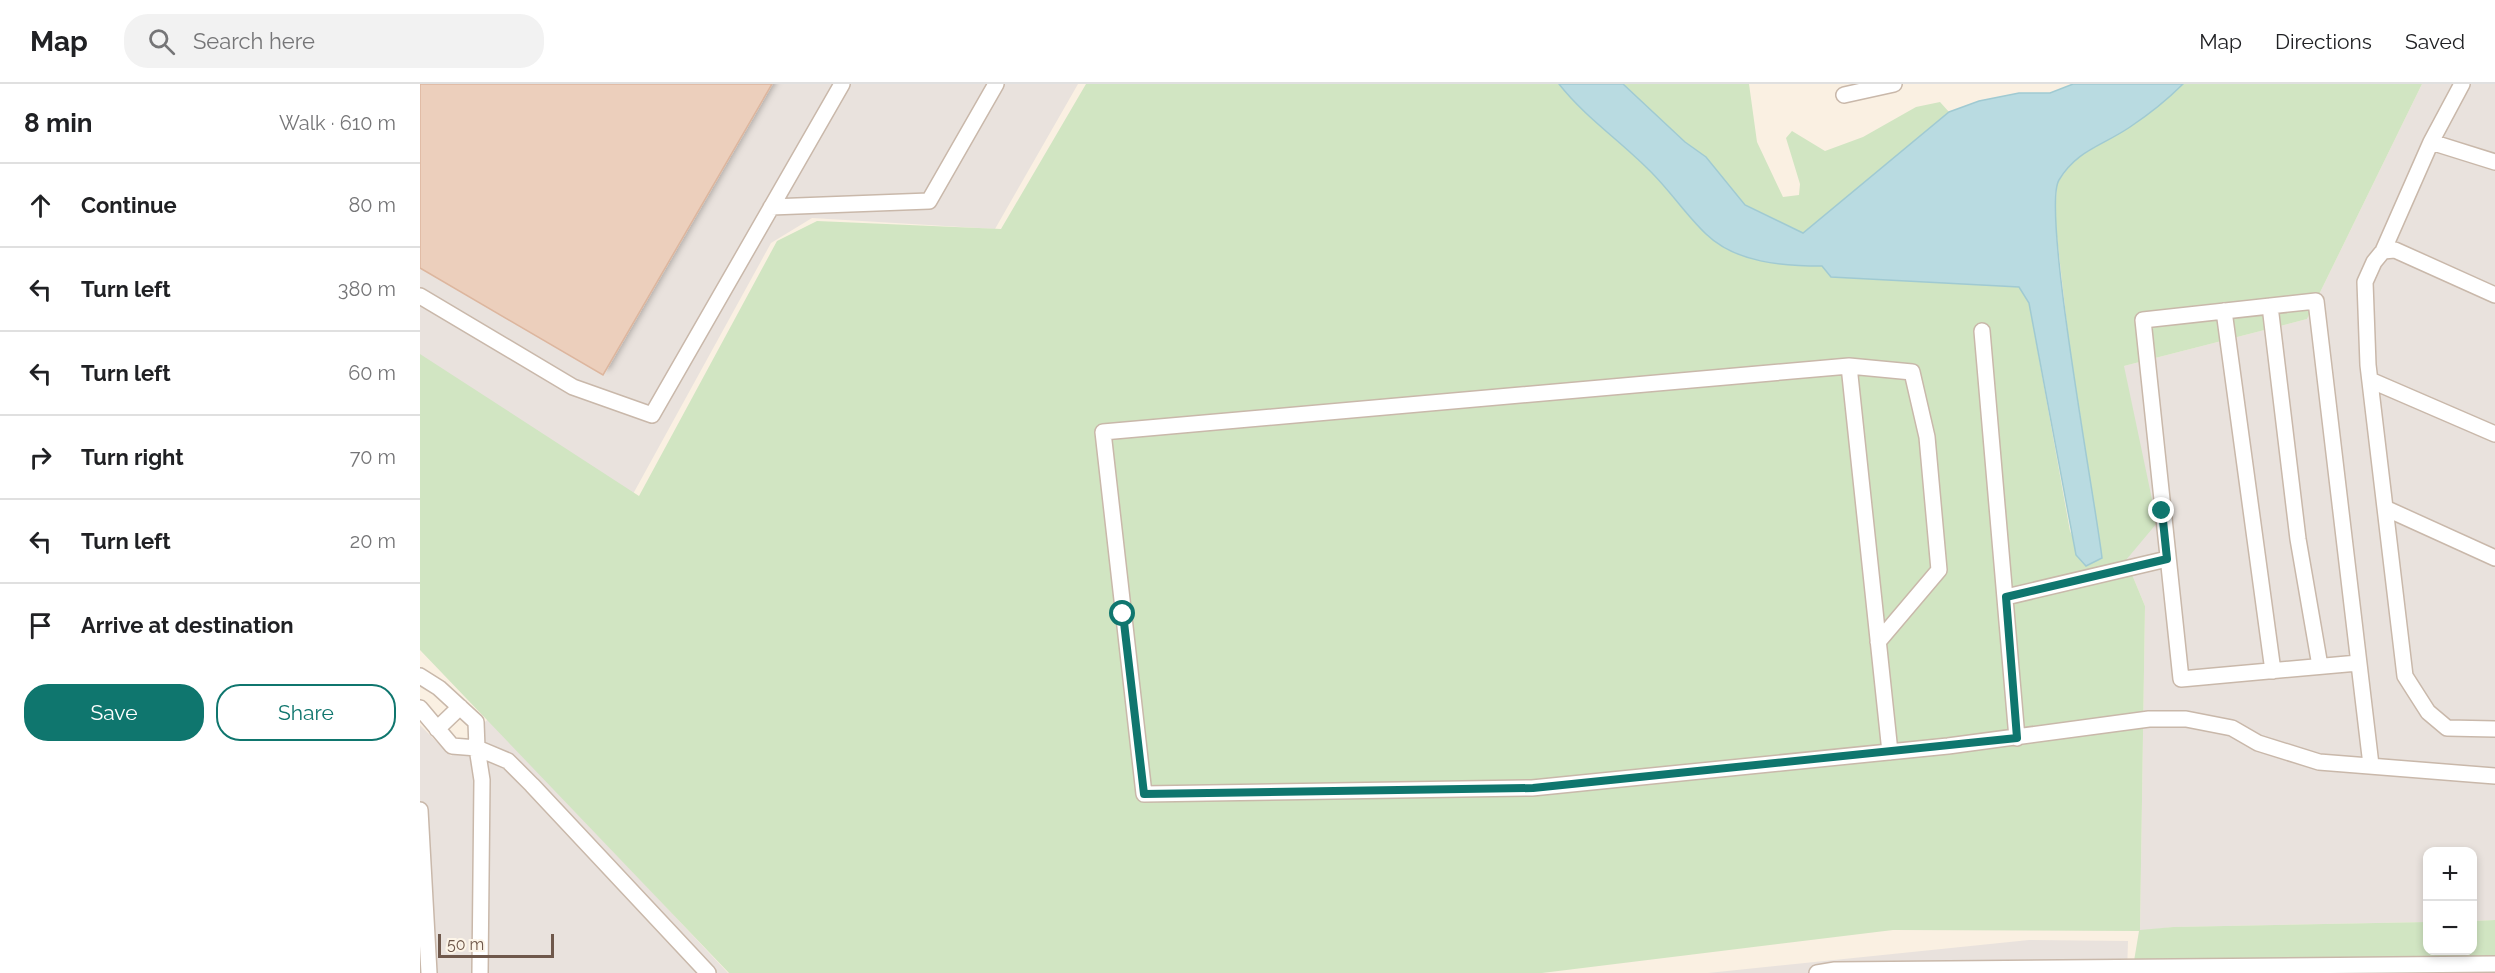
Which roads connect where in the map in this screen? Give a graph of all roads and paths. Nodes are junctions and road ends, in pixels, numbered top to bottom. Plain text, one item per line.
1 (842, 84) edge
2 (996, 84) edge
3 (1894, 84) edge
4 (2462, 84) edge
5 (1844, 95) dead end
6 (2431, 142) junction
7 (2495, 162) edge
8 (771, 207) junction
9 (2383, 251) junction
10 (2495, 295) edge
11 (420, 296) edge
12 (2270, 306) junction
13 (2224, 311) junction
14 (1982, 331) dead end
15 (1848, 366) junction
16 (2370, 380) junction
17 (2495, 434) edge
18 (2385, 508) junction
19 (2495, 558) edge
20 (2167, 559) junction
21 (2006, 597) junction
22 (1878, 642) junction
23 (2358, 663) junction
24 (2320, 666) junction
25 (2273, 671) junction
26 (420, 676) edge
27 (460, 707) junction
28 (420, 708) edge
29 (437, 729) junction
30 (2495, 729) edge
31 (2017, 738) junction
32 (477, 748) junction
33 (1890, 752) junction
34 (2371, 765) junction
35 (2495, 776) edge
36 (420, 810) edge
37 (2495, 964) edge
38 (2075, 970) edge
39 (1884, 971) edge
40 (1953, 971) edge
41 (2018, 971) edge
42 (429, 973) edge
43 (480, 973) edge
44 (708, 973) edge
45 (1817, 973) edge

1 - 8 street
2 - 8 street
3 - 5 street
4 - 6 street
6 - 7 street
6 - 9 street
8 - 11 street
9 - 10 street
9 - 16 street
12 - 13 street
12 - 23 street
12 - 24 street
13 - 20 street
13 - 25 street
14 - 21 street
15 - 22 street
15 - 22 street
15 - 33 street
16 - 17 street
16 - 18 street
18 - 19 street
18 - 30 street
20 - 21 street
20 - 25 street
21 - 31 street
22 - 33 street
23 - 24 street
23 - 34 street
24 - 25 street
26 - 27 street
27 - 29 street
27 - 32 street
28 - 29 street
29 - 32 street
31 - 33 street
31 - 34 street
32 - 43 street
32 - 44 street
34 - 35 street
36 - 42 street
37 - 38 street
38 - 41 street
39 - 40 street
39 - 45 street
40 - 41 street

